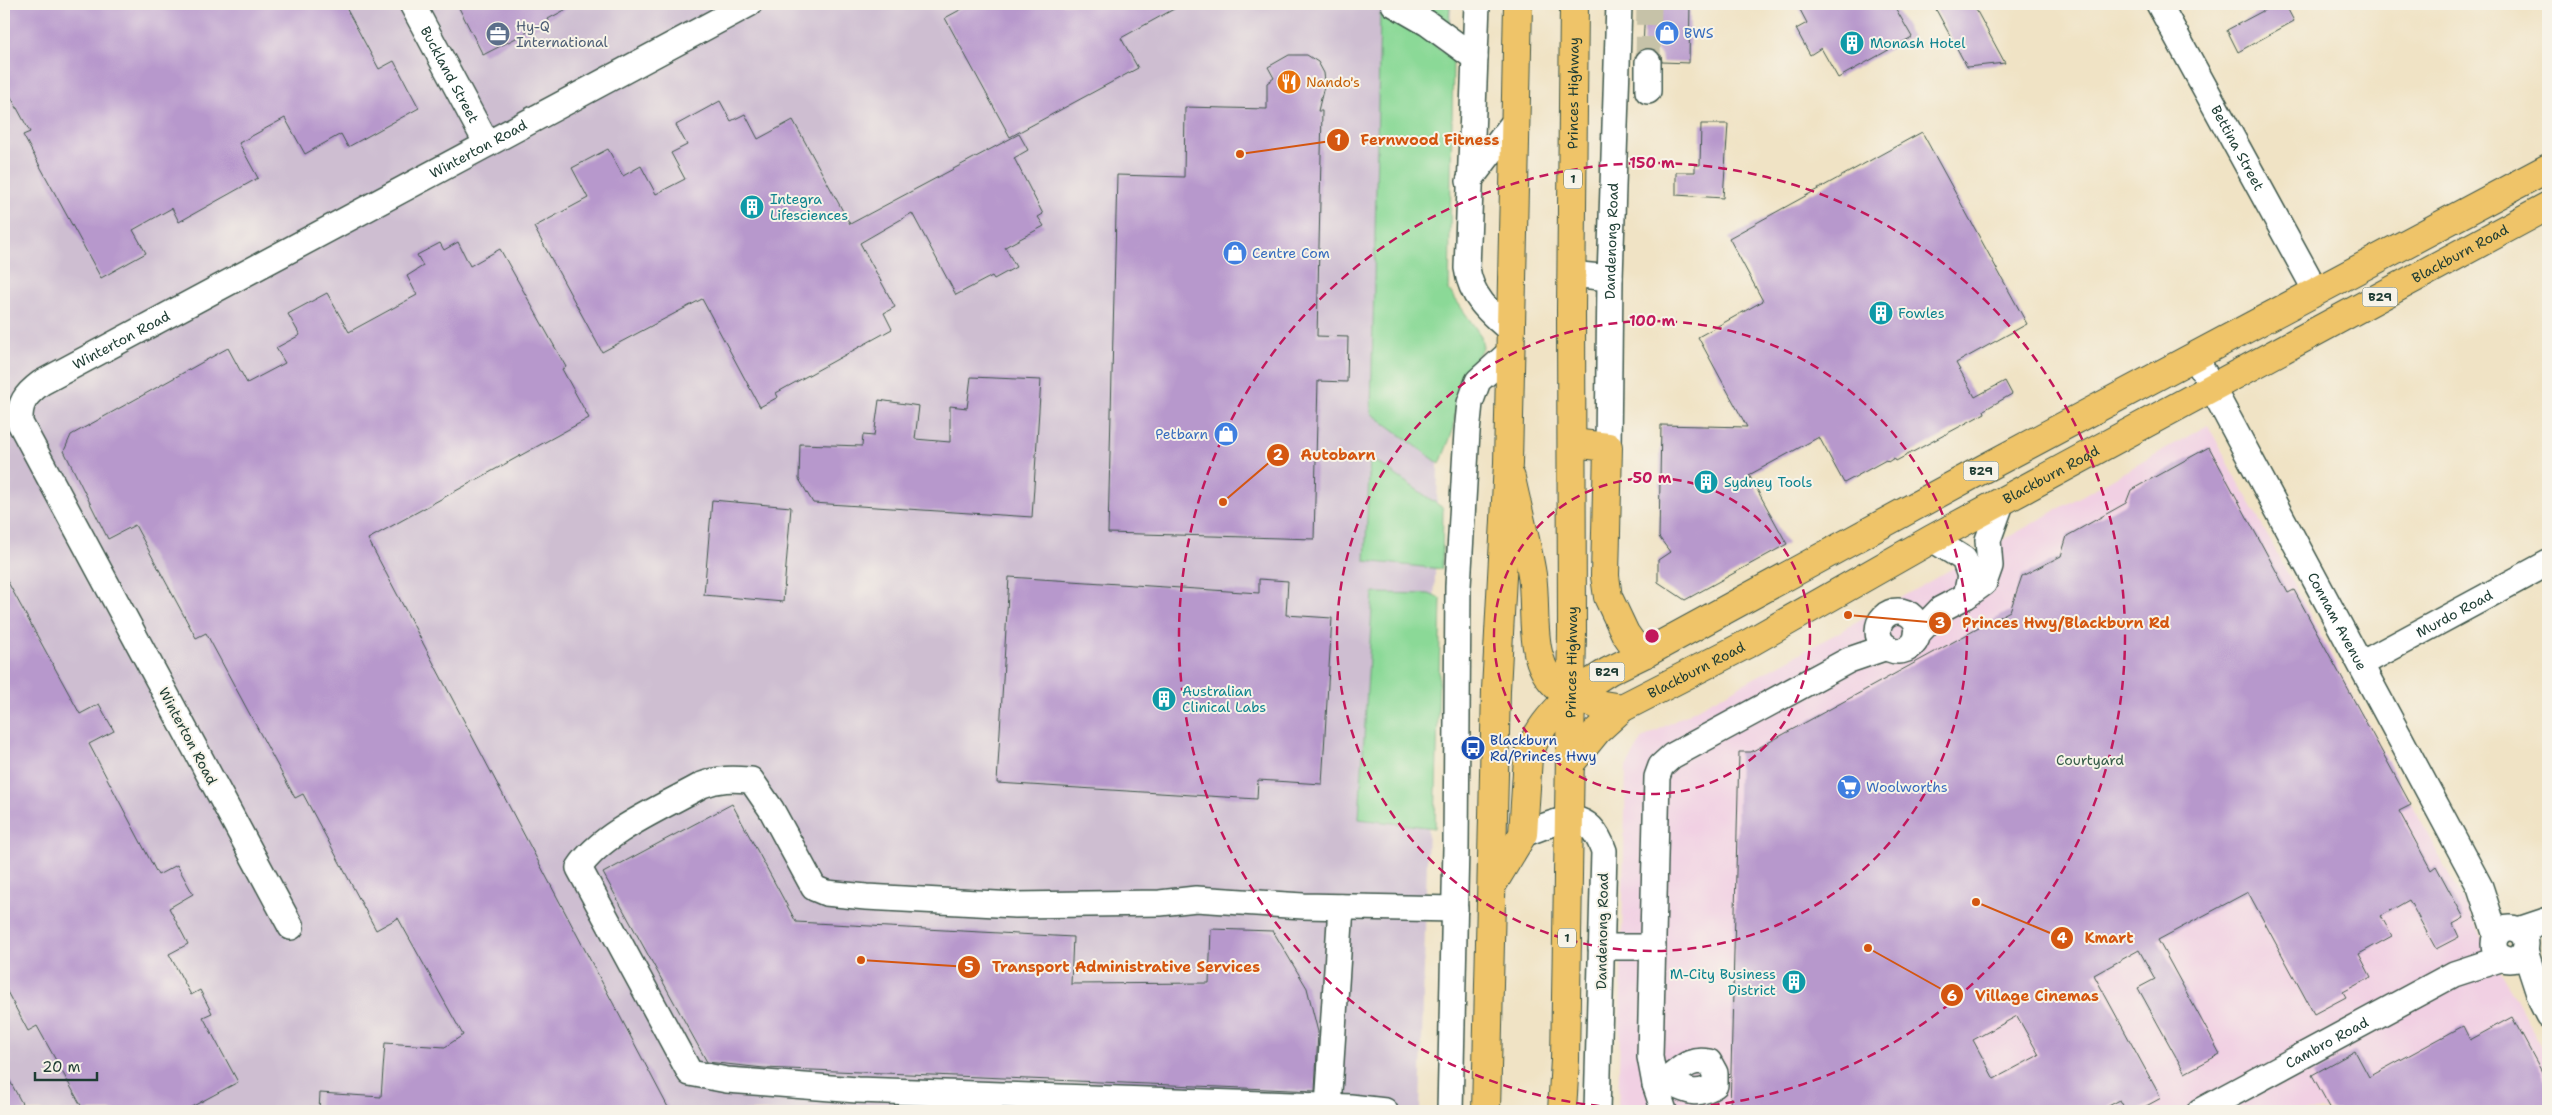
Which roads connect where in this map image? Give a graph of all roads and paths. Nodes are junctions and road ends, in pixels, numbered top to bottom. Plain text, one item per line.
1 (412, 4) edge
2 (749, 4) edge
3 (1394, 4) edge
4 (1477, 4) edge
5 (1518, 4) edge
6 (1574, 4) edge
7 (1619, 4) edge
8 (2160, 4) edge
9 (1476, 58) junction
10 (1648, 62) tunnel mouth
11 (1648, 91) dead end
12 (1515, 121) junction
13 (487, 144) junction
14 (2548, 168) edge
15 (1469, 181) junction
16 (2548, 206) edge
17 (1571, 274) junction
18 (1610, 278) junction
19 (2316, 291) junction
20 (1510, 341) junction
21 (2194, 356) junction
22 (2211, 388) junction
23 (1572, 443) junction
24 (1608, 447) junction
25 (1508, 462) junction
26 (2002, 501) junction
27 (1932, 540) junction
28 (2548, 563) edge
29 (1966, 596) junction
30 (1646, 652) junction
31 (2361, 664) junction
32 (1570, 696) junction
33 (1622, 708) junction
34 (1570, 764) junction
35 (1570, 818) junction
36 (1523, 834) junction
37 (1493, 884) junction
38 (1341, 907) junction
39 (1455, 909) junction
40 (2548, 920) edge
41 (291, 927) dead end
42 (2548, 928) edge
43 (2511, 944) junction
44 (1601, 947) junction
45 (1653, 947) junction
46 (2545, 1009) edge
47 (1600, 1046) junction
48 (1565, 1060) junction
49 (1328, 1106) junction
50 (1385, 1111) edge
51 (1450, 1111) edge
52 (1486, 1111) edge
53 (1562, 1111) edge
54 (1597, 1111) edge
55 (1664, 1111) edge
56 (2200, 1111) edge

1 - 13 street, Buckland Street
2 - 13 street, Winterton Road
3 - 9 street
4 - 9 street
5 - 12 main road
6 - 17 main road, Princes Highway / 1
7 - 18 street, Dandenong Road
8 - 19 street, Bettina Street
9 - 15 street
10 - 11 street
12 - 15 street
12 - 20 main road
13 - 41 street, Winterton Road
14 - 19 main road, B29
15 - 20 street
16 - 22 main road, Blackburn Road / B29
17 - 18 street
17 - 23 main road, Princes Highway / 1
18 - 24 street, Dandenong Road
19 - 21 main road, B29
20 - 25 main road
20 - 39 street
21 - 22 street, Connam Avenue
21 - 30 main road, B29
22 - 26 main road, Blackburn Road / B29
22 - 31 street, Connam Avenue
23 - 24 main road
23 - 32 main road, Princes Highway / 1
24 - 30 main road
25 - 32 main road
25 - 37 main road
26 - 27 main road, Blackburn Road / B29
26 - 29 street
27 - 29 street
27 - 33 main road, Blackburn Road / B29
28 - 31 street, Murdo Road
29 - 45 street
30 - 32 main road, B29
31 - 43 street, Connam Avenue
32 - 33 main road
32 - 34 main road, Princes Highway / 1
32 - 36 main road
33 - 34 main road, Blackburn Road / B29
34 - 35 main road, Princes Highway / 1
35 - 36 street
35 - 44 street, Dandenong Road
35 - 48 main road, Princes Highway / 1
36 - 37 main road
37 - 52 main road
38 - 39 street
38 - 49 street
38 - 49 street
39 - 51 street
40 - 43 street, Cambro Road
42 - 43 street, Cambro Road
43 - 46 street, Connam Avenue
43 - 56 street, Cambro Road
44 - 45 street
44 - 47 street, Dandenong Road
45 - 55 street
47 - 48 street
47 - 54 street, Dandenong Road
48 - 53 main road, Princes Highway / 1
49 - 50 street

